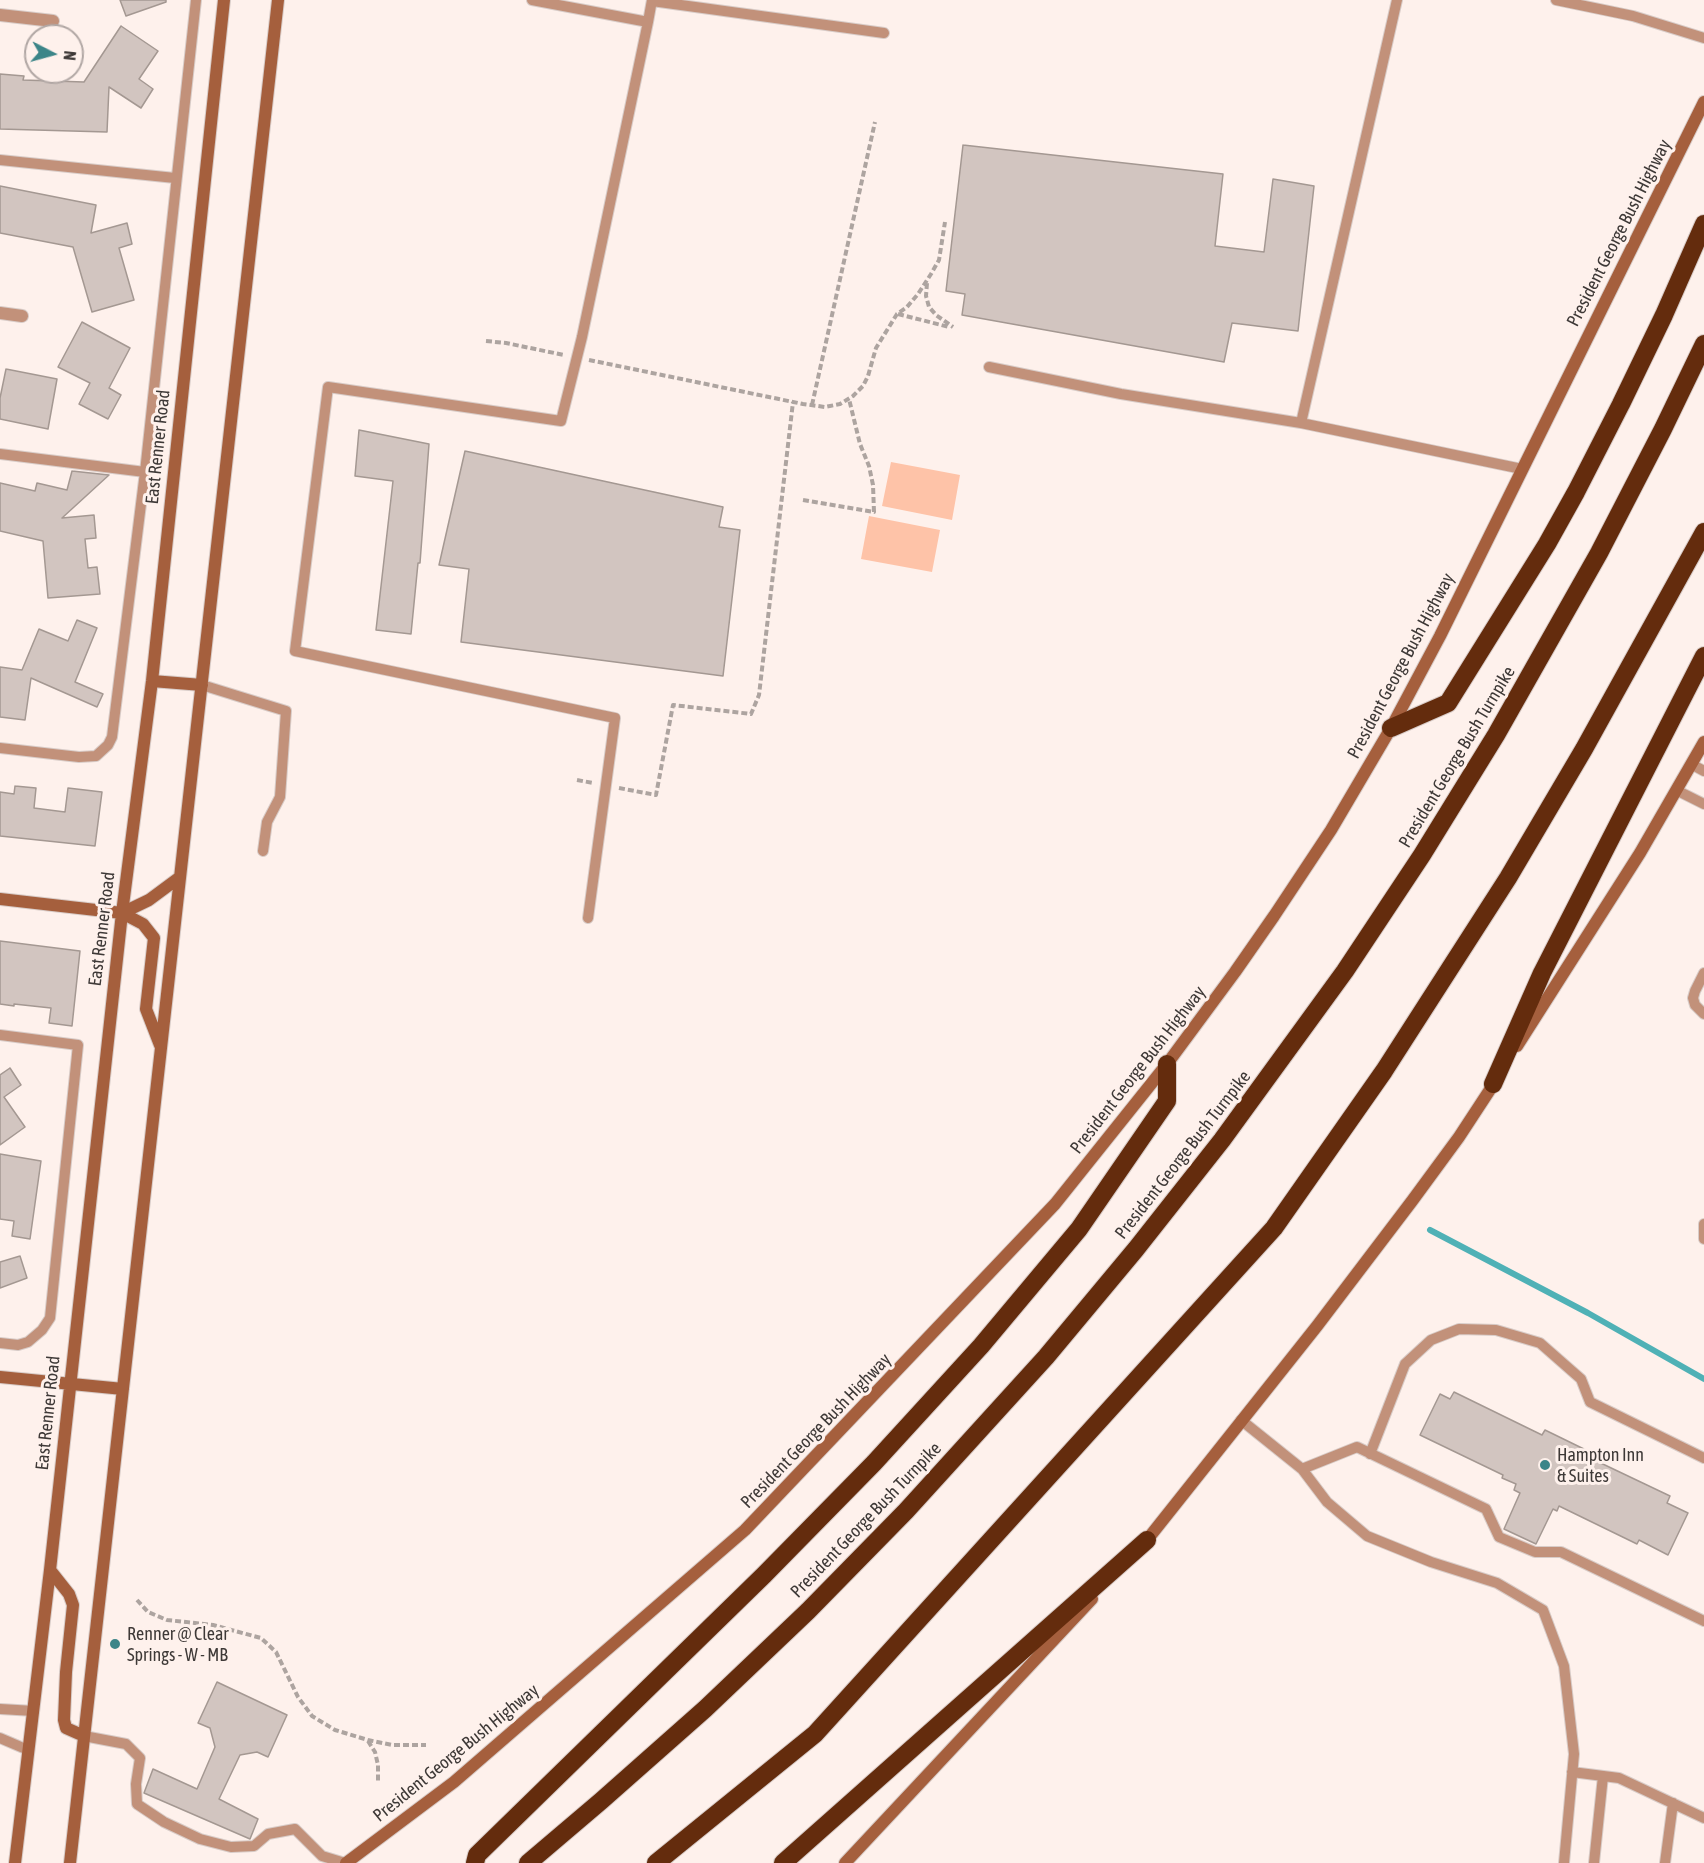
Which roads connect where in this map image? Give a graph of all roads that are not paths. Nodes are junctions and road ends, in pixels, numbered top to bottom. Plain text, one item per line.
1 (196, 0) edge
2 (224, 0) edge
3 (278, 0) edge
4 (532, 0) edge
5 (1397, 0) edge
6 (1556, 0) edge
7 (652, 1) edge
8 (0, 15) edge
9 (53, 21) dead end
10 (648, 22) junction
11 (884, 33) dead end
12 (1704, 38) edge
13 (1704, 102) edge
14 (0, 159) edge
15 (175, 178) junction
16 (1704, 224) edge
17 (0, 313) edge
18 (22, 316) dead end
19 (1704, 344) edge
20 (989, 367) dead end
21 (1301, 423) junction
22 (0, 454) edge
23 (1522, 469) junction
24 (145, 472) junction
25 (1704, 532) edge
26 (1704, 656) edge
27 (152, 681) junction
28 (201, 685) junction
29 (1391, 728) junction
30 (1704, 741) edge
31 (0, 748) edge
32 (1691, 764) junction
33 (1704, 771) edge
34 (1676, 790) junction
35 (1704, 804) edge
36 (263, 851) dead end
37 (180, 877) junction
38 (0, 898) edge
39 (122, 913) junction
40 (588, 918) dead end
41 (1704, 973) edge
42 (1704, 1014) edge
43 (0, 1035) edge
44 (161, 1047) junction
45 (1167, 1064) junction
46 (1493, 1084) junction
47 (1704, 1224) edge
48 (1704, 1239) edge
49 (0, 1343) edge
50 (0, 1377) edge
51 (69, 1384) junction
52 (123, 1389) junction
53 (1241, 1419) junction
54 (1370, 1454) junction
55 (1704, 1458) edge
56 (1302, 1469) junction
57 (1147, 1540) junction
58 (50, 1570) junction
59 (1704, 1621) edge
60 (0, 1709) edge
61 (33, 1711) junction
62 (84, 1736) junction
63 (0, 1738) edge
64 (28, 1750) junction
65 (1572, 1772) junction
66 (1603, 1776) junction
67 (1673, 1803) junction
68 (1704, 1818) edge
69 (15, 1863) edge
70 (70, 1863) edge
71 (345, 1863) edge
72 (475, 1863) edge
73 (528, 1863) edge
74 (656, 1863) edge
75 (783, 1863) edge
76 (844, 1863) edge
77 (1564, 1863) edge
78 (1594, 1863) edge
79 (1665, 1863) edge

1 - 15 lane
2 - 27 main road, East Renner Road
3 - 28 main road
4 - 10 lane
5 - 21 lane
6 - 12 lane
7 - 10 lane
7 - 11 lane
8 - 9 street
10 - 40 lane
13 - 23 main road, President George Bush Highway
14 - 15 lane
15 - 24 lane
16 - 29 highway
17 - 18 street
19 - 73 highway, President George Bush Turnpike
20 - 21 lane
21 - 23 lane
22 - 24 lane
23 - 29 main road, President George Bush Highway
24 - 31 lane
25 - 74 highway
26 - 46 highway
27 - 28 main road
27 - 39 main road, East Renner Road
28 - 36 lane
28 - 37 main road
29 - 45 main road, President George Bush Highway
30 - 32 main road
32 - 33 lane
32 - 34 main road
34 - 35 lane
34 - 46 main road
37 - 39 main road
37 - 44 main road
38 - 39 main road
39 - 44 main road
39 - 51 main road, East Renner Road
41 - 42 lane
43 - 49 lane
44 - 52 main road
45 - 71 main road, President George Bush Highway
45 - 72 highway
46 - 53 main road
47 - 48 lane
50 - 51 main road
51 - 52 main road
51 - 58 main road, East Renner Road
52 - 62 main road
53 - 56 lane
53 - 57 main road
54 - 55 lane
54 - 56 lane
54 - 59 lane
56 - 65 lane
57 - 75 highway
57 - 76 main road
58 - 61 main road, East Renner Road
58 - 62 main road
60 - 61 lane
61 - 64 main road, East Renner Road
62 - 70 main road
62 - 71 lane
63 - 64 lane
64 - 69 main road, East Renner Road
65 - 66 lane
65 - 77 lane
66 - 67 lane
66 - 78 lane
67 - 68 lane
67 - 79 lane

